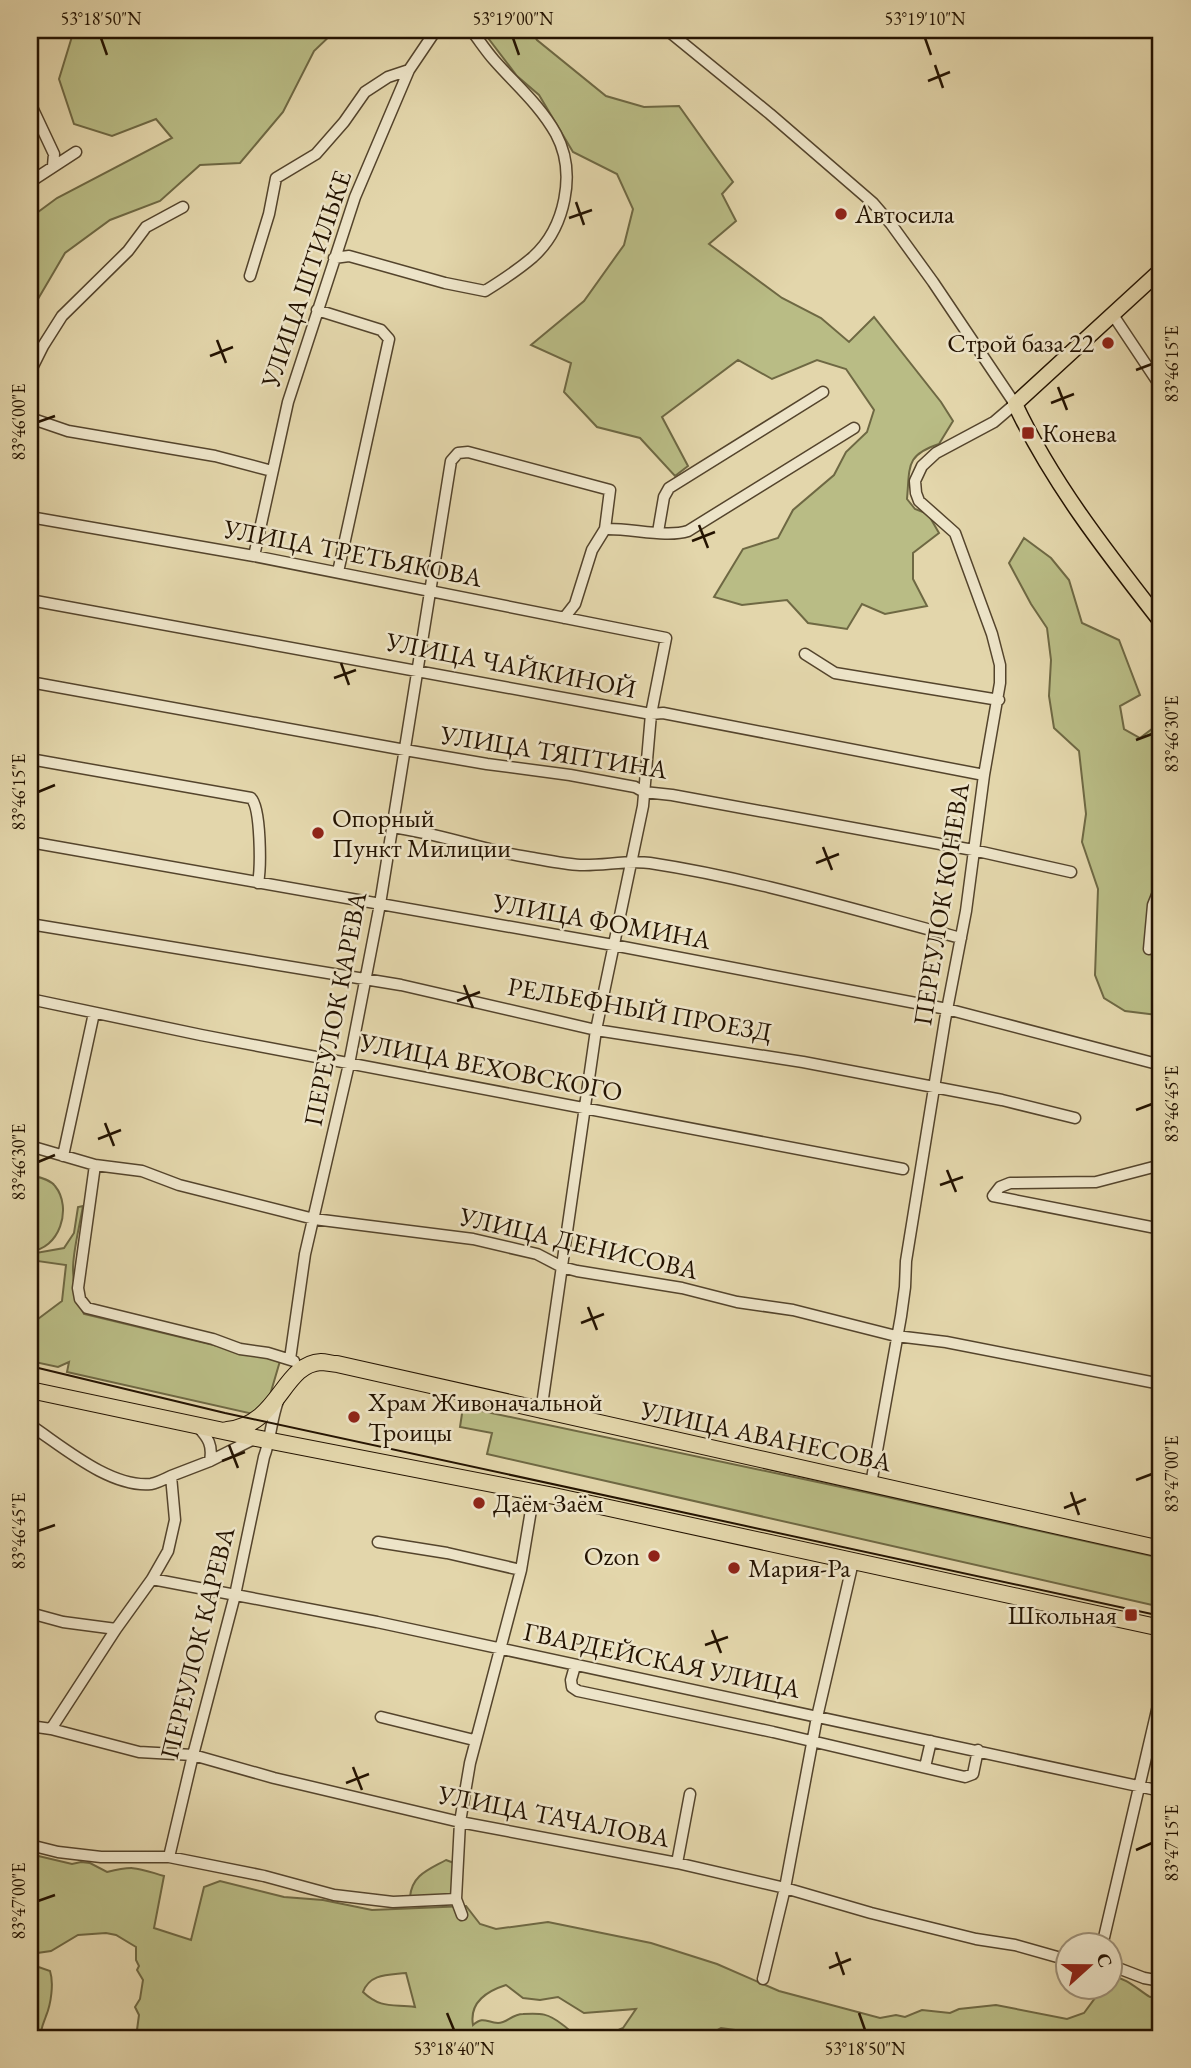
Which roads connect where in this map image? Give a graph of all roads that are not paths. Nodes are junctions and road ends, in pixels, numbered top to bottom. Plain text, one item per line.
1 (436, 30) edge
2 (471, 30) edge
3 (667, 30) edge
4 (409, 70) junction
5 (30, 103) edge
6 (76, 152) dead end
7 (53, 166) junction
8 (30, 182) edge
9 (183, 207) dead end
10 (334, 258) junction
11 (1161, 270) edge
12 (250, 276) dead end
13 (317, 310) junction
14 (1113, 315) junction
15 (30, 373) edge
16 (1161, 387) edge
17 (822, 392) dead end
18 (1015, 404) junction
19 (30, 418) edge
20 (854, 428) dead end
21 (272, 471) junction
22 (30, 517) edge
23 (605, 529) junction
24 (658, 532) junction
25 (254, 556) junction
26 (338, 572) junction
27 (429, 592) junction
28 (30, 600) edge
29 (564, 618) junction
30 (1161, 622) edge
31 (805, 654) dead end
32 (418, 671) junction
33 (30, 682) edge
34 (999, 700) junction
35 (651, 714) junction
36 (405, 750) junction
37 (30, 759) edge
38 (984, 775) junction
39 (644, 792) junction
40 (392, 827) junction
41 (30, 842) edge
42 (973, 850) junction
43 (631, 864) junction
44 (1071, 872) dead end
45 (258, 883) junction
46 (1161, 885) edge
47 (380, 904) junction
48 (30, 924) edge
49 (961, 938) junction
50 (613, 945) junction
51 (1149, 949) dead end
52 (367, 979) junction
53 (30, 999) edge
54 (947, 1009) junction
55 (94, 1013) junction
56 (596, 1030) junction
57 (349, 1064) junction
58 (1161, 1065) edge
59 (935, 1086) junction
60 (586, 1108) junction
61 (1074, 1118) dead end
62 (30, 1146) edge
63 (63, 1156) junction
64 (94, 1165) junction
65 (1161, 1165) edge
66 (903, 1169) dead end
67 (314, 1219) junction
68 (1161, 1229) edge
69 (562, 1267) junction
70 (896, 1336) junction
71 (290, 1359) junction
72 (306, 1367) junction
73 (1161, 1384) edge
74 (30, 1390) edge
75 (282, 1392) junction
76 (541, 1412) junction
77 (30, 1425) edge
78 (197, 1426) junction
79 (221, 1430) junction
80 (263, 1439) junction
81 (210, 1461) junction
82 (171, 1476) junction
83 (871, 1484) junction
84 (534, 1492) junction
85 (378, 1542) dead end
86 (1161, 1549) edge
87 (853, 1562) junction
88 (521, 1570) junction
89 (152, 1579) junction
90 (235, 1595) junction
91 (30, 1613) edge
92 (1161, 1628) edge
93 (116, 1629) junction
94 (502, 1648) junction
95 (575, 1666) junction
96 (1161, 1693) edge
97 (381, 1717) dead end
98 (817, 1717) junction
99 (30, 1726) edge
100 (51, 1729) junction
101 (474, 1740) junction
102 (812, 1741) junction
103 (931, 1741) junction
104 (978, 1750) junction
105 (193, 1755) junction
106 (925, 1768) junction
107 (1140, 1786) junction
108 (1161, 1791) edge
109 (690, 1794) dead end
110 (460, 1822) junction
111 (30, 1845) edge
112 (169, 1857) junction
113 (677, 1863) junction
114 (785, 1888) junction
115 (456, 1899) junction
116 (461, 1915) dead end
117 (1105, 1932) edge
118 (1054, 1956) edge
119 (1124, 1970) edge
120 (763, 1979) dead end
121 (1161, 1981) edge

1 - 4 street, УЛИЦА ШТИЛЬКЕ
2 - 10 street
3 - 18 street
4 - 10 street, УЛИЦА ШТИЛЬКЕ
4 - 12 street
5 - 7 street
6 - 7 street
7 - 8 street
9 - 15 street
10 - 13 street, УЛИЦА ШТИЛЬКЕ
11 - 14 main road
13 - 21 street, УЛИЦА ШТИЛЬКЕ
13 - 26 street
14 - 16 street
14 - 18 main road
17 - 24 street
18 - 30 main road
18 - 34 street, ПЕРЕУЛОК КОНЕВА
19 - 21 street
20 - 24 street
21 - 25 street, УЛИЦА ШТИЛЬКЕ
22 - 25 street, УЛИЦА ТРЕТЬЯКОВА
23 - 24 street
23 - 27 street, ПЕРЕУЛОК КАРЕВА
23 - 29 street
25 - 26 street, УЛИЦА ТРЕТЬЯКОВА
26 - 27 street, УЛИЦА ТРЕТЬЯКОВА
27 - 29 street, УЛИЦА ТРЕТЬЯКОВА
27 - 32 street, ПЕРЕУЛОК КАРЕВА
28 - 32 street, УЛИЦА ЧАЙКИНОЙ
29 - 35 street, УЛИЦА ТРЕТЬЯКОВА
31 - 34 street
32 - 35 street, УЛИЦА ЧАЙКИНОЙ
32 - 36 street, ПЕРЕУЛОК КАРЕВА
33 - 36 street, УЛИЦА ТЯПТИНА
34 - 38 street, ПЕРЕУЛОК КОНЕВА
35 - 38 street, УЛИЦА ЧАЙКИНОЙ
35 - 39 street
36 - 39 street, УЛИЦА ТЯПТИНА
36 - 40 street, ПЕРЕУЛОК КАРЕВА
37 - 45 street
38 - 42 street, ПЕРЕУЛОК КОНЕВА
39 - 42 street, УЛИЦА ТЯПТИНА
39 - 43 street
40 - 43 street
40 - 47 street, ПЕРЕУЛОК КАРЕВА
41 - 45 street, УЛИЦА ФОМИНА
42 - 44 street, УЛИЦА ТЯПТИНА
42 - 49 street, ПЕРЕУЛОК КОНЕВА
43 - 49 street
43 - 50 street
45 - 47 street, УЛИЦА ФОМИНА
46 - 51 street
47 - 50 street, УЛИЦА ФОМИНА
47 - 52 street, ПЕРЕУЛОК КАРЕВА
48 - 52 street, РЕЛЬЕФНЫЙ ПРОЕЗД
49 - 54 street, ПЕРЕУЛОК КОНЕВА
50 - 54 street, УЛИЦА ФОМИНА
50 - 56 street
52 - 56 street, РЕЛЬЕФНЫЙ ПРОЕЗД
52 - 57 street, ПЕРЕУЛОК КАРЕВА
53 - 55 street, УЛИЦА ВЕХОВСКОГО
54 - 58 street, УЛИЦА ФОМИНА
54 - 59 street, ПЕРЕУЛОК КОНЕВА
55 - 57 street, УЛИЦА ВЕХОВСКОГО
55 - 63 street
56 - 59 street, РЕЛЬЕФНЫЙ ПРОЕЗД
56 - 60 street
57 - 60 street, УЛИЦА ВЕХОВСКОГО
57 - 67 street, ПЕРЕУЛОК КАРЕВА
59 - 61 street, РЕЛЬЕФНЫЙ ПРОЕЗД
59 - 70 street, ПЕРЕУЛОК КОНЕВА
60 - 66 street, УЛИЦА ВЕХОВСКОГО
60 - 69 street
62 - 63 street, УЛИЦА ДЕНИСОВА
63 - 64 street, УЛИЦА ДЕНИСОВА
64 - 67 street, УЛИЦА ДЕНИСОВА
64 - 71 street
65 - 68 street
67 - 69 street, УЛИЦА ДЕНИСОВА
67 - 71 street, ПЕРЕУЛОК КАРЕВА
69 - 70 street, УЛИЦА ДЕНИСОВА
69 - 76 street
70 - 73 street, УЛИЦА ДЕНИСОВА
70 - 83 street, ПЕРЕУЛОК КОНЕВА
71 - 72 street
72 - 75 highway
72 - 76 highway, УЛИЦА АВАНЕСОВА
74 - 78 highway
75 - 79 highway
75 - 80 street, ПЕРЕУЛОК КАРЕВА
76 - 83 highway, УЛИЦА АВАНЕСОВА
77 - 82 street
78 - 79 highway
78 - 81 street
79 - 80 highway
80 - 81 street
80 - 84 highway
80 - 90 street, ПЕРЕУЛОК КАРЕВА
81 - 82 street
82 - 89 street
83 - 86 highway, УЛИЦА АВАНЕСОВА
84 - 87 highway
84 - 88 street
85 - 88 street
87 - 92 highway
87 - 98 street
88 - 94 street
89 - 90 street, ГВАРДЕЙСКАЯ УЛИЦА
89 - 93 street
90 - 94 street, ГВАРДЕЙСКАЯ УЛИЦА
90 - 105 street, ПЕРЕУЛОК КАРЕВА
91 - 93 street
93 - 100 street
94 - 95 street, ГВАРДЕЙСКАЯ УЛИЦА
94 - 101 street
95 - 98 street, ГВАРДЕЙСКАЯ УЛИЦА
95 - 102 street
96 - 107 street
97 - 101 street
98 - 102 street
98 - 103 street, ГВАРДЕЙСКАЯ УЛИЦА
99 - 100 street, УЛИЦА ТАЧАЛОВА
100 - 105 street, УЛИЦА ТАЧАЛОВА
101 - 110 street
102 - 106 street
102 - 114 street
103 - 104 street, ГВАРДЕЙСКАЯ УЛИЦА
103 - 106 street
104 - 106 street
104 - 107 street, ГВАРДЕЙСКАЯ УЛИЦА
105 - 110 street, УЛИЦА ТАЧАЛОВА
105 - 112 street, ПЕРЕУЛОК КАРЕВА
107 - 108 street, ГВАРДЕЙСКАЯ УЛИЦА
107 - 117 street
109 - 113 street
110 - 113 street, УЛИЦА ТАЧАЛОВА
110 - 115 street
111 - 112 street
112 - 115 street
113 - 114 street, УЛИЦА ТАЧАЛОВА
114 - 118 street, УЛИЦА ТАЧАЛОВА
114 - 120 street
115 - 116 street
119 - 121 street

